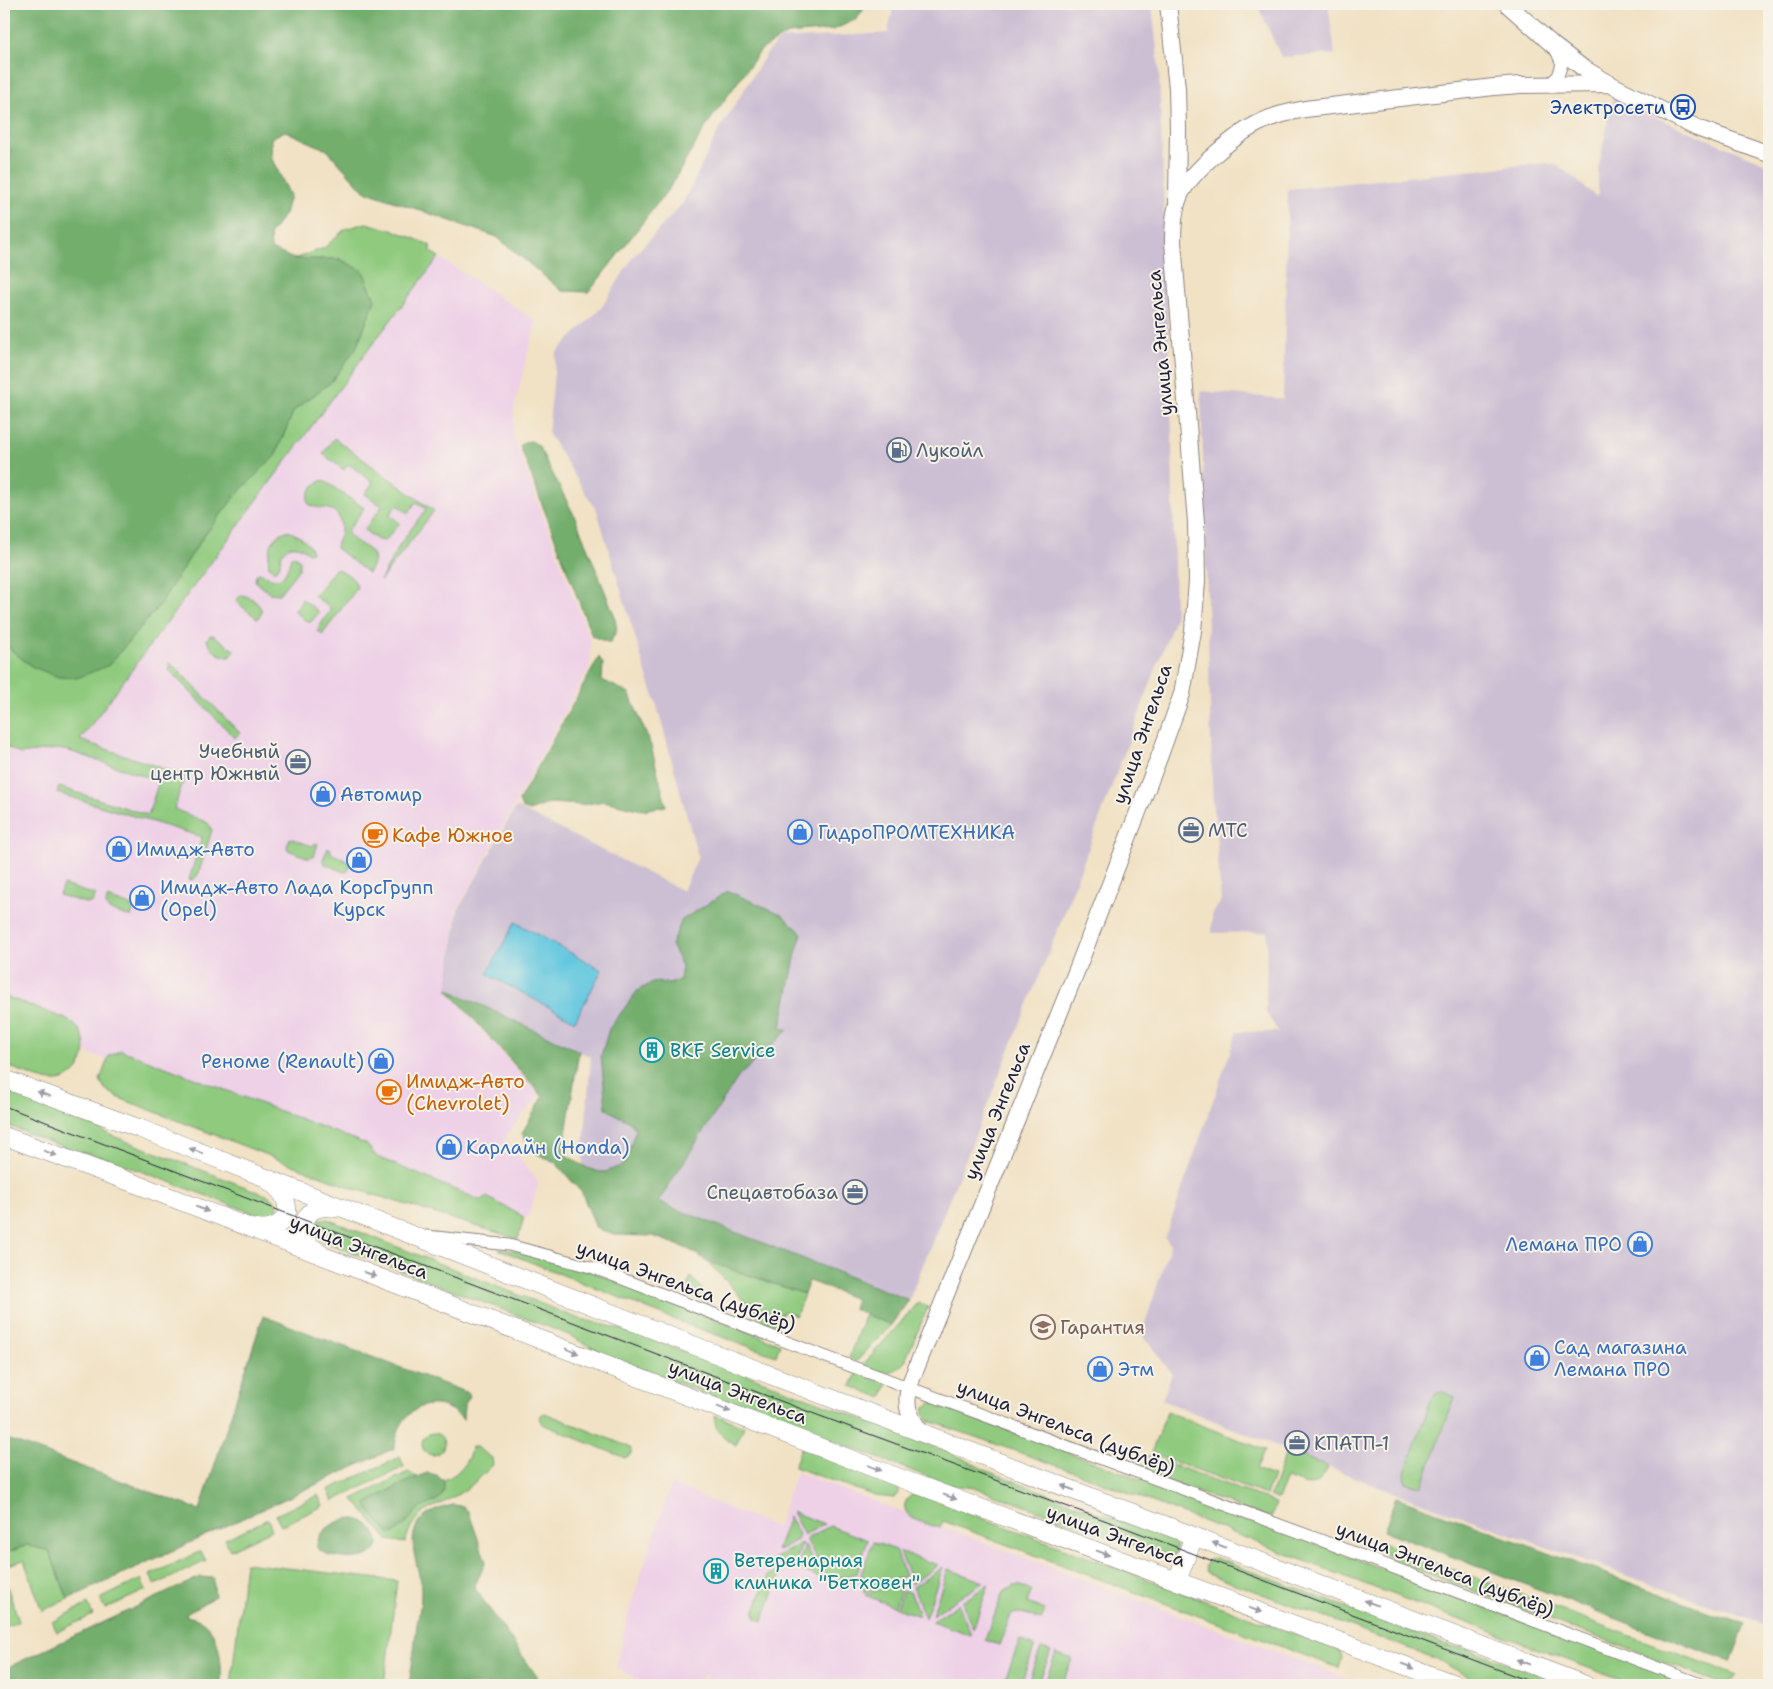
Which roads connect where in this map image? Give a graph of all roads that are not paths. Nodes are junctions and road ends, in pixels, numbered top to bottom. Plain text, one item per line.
1 (1168, 4) edge
2 (1507, 4) edge
3 (1554, 46) junction
4 (1610, 84) junction
5 (1548, 85) junction
6 (1769, 154) edge
7 (1177, 206) junction
8 (4, 1079) edge
9 (4, 1136) edge
10 (256, 1174) junction
11 (356, 1213) junction
12 (241, 1224) junction
13 (408, 1234) junction
14 (336, 1261) junction
15 (908, 1386) junction
16 (921, 1432) junction
17 (1194, 1536) junction
18 (1177, 1581) junction
19 (1457, 1685) edge
20 (1585, 1685) edge
21 (1703, 1685) edge

1 - 7 street
2 - 3 street
3 - 4 street
3 - 5 street
4 - 5 street, улица Энгельса
4 - 6 street
5 - 7 street, улица Энгельса
7 - 15 street, улица Энгельса
10 -> 8 main road, улица Энгельса
9 -> 12 main road, улица Энгельса
10 - 11 main road, улица Энгельса
10 - 12 main road
11 - 13 main road, улица Энгельса
11 - 14 main road
12 - 14 main road, улица Энгельса
13 - 15 street, улица Энгельса (дублёр)
13 - 16 main road, улица Энгельса
14 -> 18 main road, улица Энгельса
15 - 16 street, улица Энгельса
15 - 21 street, улица Энгельса (дублёр)
17 -> 16 main road, улица Энгельса
17 - 18 main road
20 -> 17 main road, улица Энгельса
18 -> 19 main road, улица Энгельса

